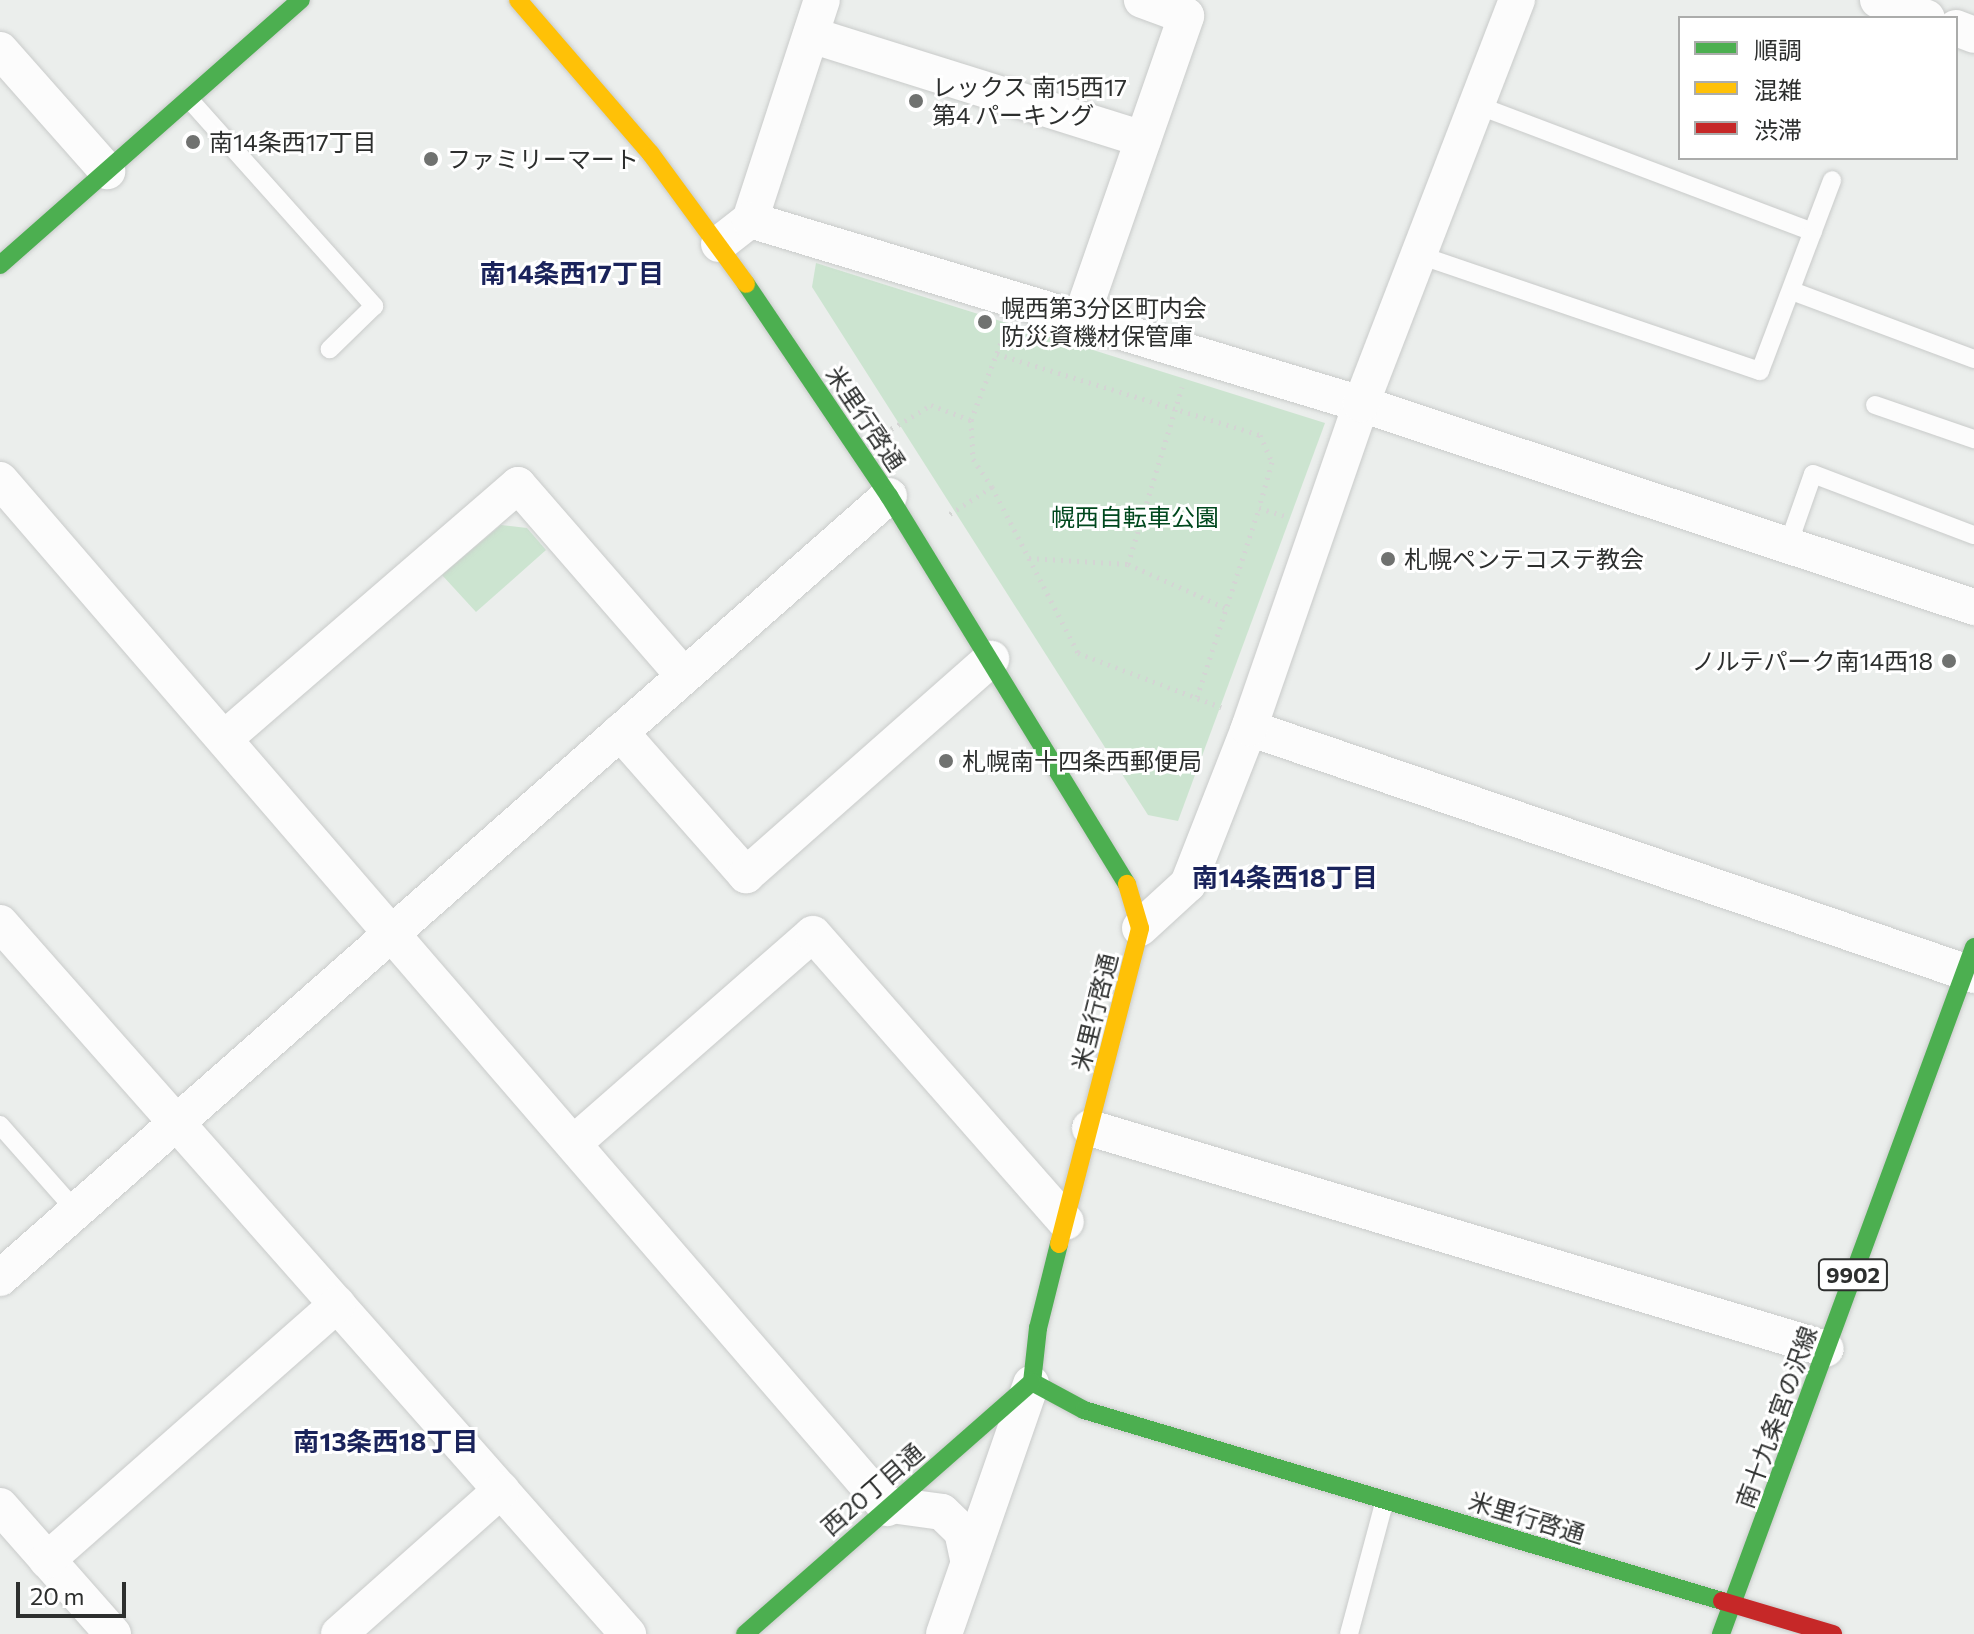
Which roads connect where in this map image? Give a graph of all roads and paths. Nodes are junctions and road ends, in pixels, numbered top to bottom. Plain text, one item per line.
1 (301, 0) edge
2 (518, 0) edge
3 (822, 0) edge
4 (1142, 0) edge
5 (1517, 0) edge
6 (1878, 0) edge
7 (1922, 16) edge
8 (811, 35) junction
9 (0, 50) edge
10 (189, 99) junction
11 (1477, 105) junction
12 (1143, 139) junction
13 (107, 171) junction
14 (1832, 180) dead end
15 (750, 220) junction
16 (1813, 232) junction
17 (719, 244) junction
18 (1419, 255) junction
19 (0, 265) edge
20 (1792, 291) junction
21 (1081, 318) junction
22 (1008, 323) dead end
23 (330, 349) dead end
24 (997, 354) junction
25 (1974, 359) edge
26 (1184, 379) dead end
27 (1361, 404) junction
28 (1875, 405) dead end
29 (1176, 411) junction
30 (971, 420) junction
31 (890, 429) dead end
32 (1974, 439) edge
33 (0, 480) edge
34 (992, 487) junction
35 (889, 496) junction
36 (1259, 508) junction
37 (948, 515) dead end
38 (1291, 518) dead end
39 (1974, 535) edge
40 (1788, 545) junction
41 (1029, 558) junction
42 (1128, 564) junction
43 (1974, 607) edge
44 (1226, 608) junction
45 (991, 659) junction
46 (684, 676) junction
47 (1197, 697) junction
48 (1236, 718) junction
49 (620, 732) junction
50 (225, 738) junction
51 (0, 923) edge
52 (1140, 928) junction
53 (393, 931) junction
54 (1971, 964) edge
55 (176, 1123) junction
56 (0, 1125) edge
57 (1090, 1128) junction
58 (574, 1143) junction
59 (76, 1211) junction
60 (1066, 1222) junction
61 (0, 1278) edge
62 (337, 1304) junction
63 (1826, 1349) junction
64 (1032, 1382) junction
65 (501, 1490) junction
66 (1385, 1500) junction
67 (0, 1506) edge
68 (889, 1506) junction
69 (968, 1559) junction
70 (47, 1560) junction
71 (1732, 1604) junction
72 (113, 1634) edge
73 (339, 1634) edge
74 (628, 1634) edge
75 (745, 1634) edge
76 (944, 1634) edge
77 (1349, 1634) edge
78 (1721, 1634) edge
79 (1833, 1634) edge

1 - 10 street
2 - 17 street, 米里行啓通
3 - 8 street
4 - 12 street
5 - 11 street
6 - 7 street
8 - 12 street
8 - 15 street
9 - 13 street
10 - 13 street
10 - 23 lane
11 - 16 lane
11 - 18 street
12 - 21 street
13 - 19 street
14 - 16 lane
15 - 17 street
15 - 21 street
16 - 20 lane
17 - 35 street, 米里行啓通
18 - 20 lane
18 - 27 street
20 - 25 lane
21 - 27 street
22 - 24 path
24 - 29 path
24 - 30 path
26 - 29 path
27 - 40 street
27 - 48 street
28 - 32 lane
29 - 36 path
29 - 42 path
30 - 31 path
30 - 34 path
33 - 50 street
34 - 37 path
34 - 41 path
35 - 45 street, 米里行啓通
35 - 46 street
36 - 38 path
36 - 44 path
39 - 40 lane
40 - 43 street
41 - 42 path
41 - 47 path
42 - 44 path
44 - 47 path
45 - 49 street
45 - 52 street, 米里行啓通
46 - 49 street
46 - 50 street
47 - 48 path
48 - 52 street
48 - 54 street
49 - 53 street
50 - 53 street
51 - 55 street
52 - 57 street, 米里行啓通
53 - 55 street
53 - 58 street
54 - 63 street, 南十九条宮の沢線 / 9902
55 - 59 street
55 - 62 street
56 - 59 lane
57 - 60 street, 米里行啓通
57 - 63 street
58 - 60 street
58 - 68 street
59 - 61 street
60 - 64 street, 米里行啓通
62 - 65 street
62 - 70 street
63 - 71 street, 南十九条宮の沢線 / 9902
64 - 66 street, 米里行啓通
64 - 68 street, 西20丁目通
64 - 69 street
65 - 73 street
65 - 74 street
66 - 71 street, 米里行啓通
66 - 77 lane
67 - 70 street
68 - 69 street
68 - 75 street, 西20丁目通
69 - 76 street
70 - 72 street
71 - 78 street, 南十九条宮の沢線 / 9902
71 - 79 street, 米里行啓通

